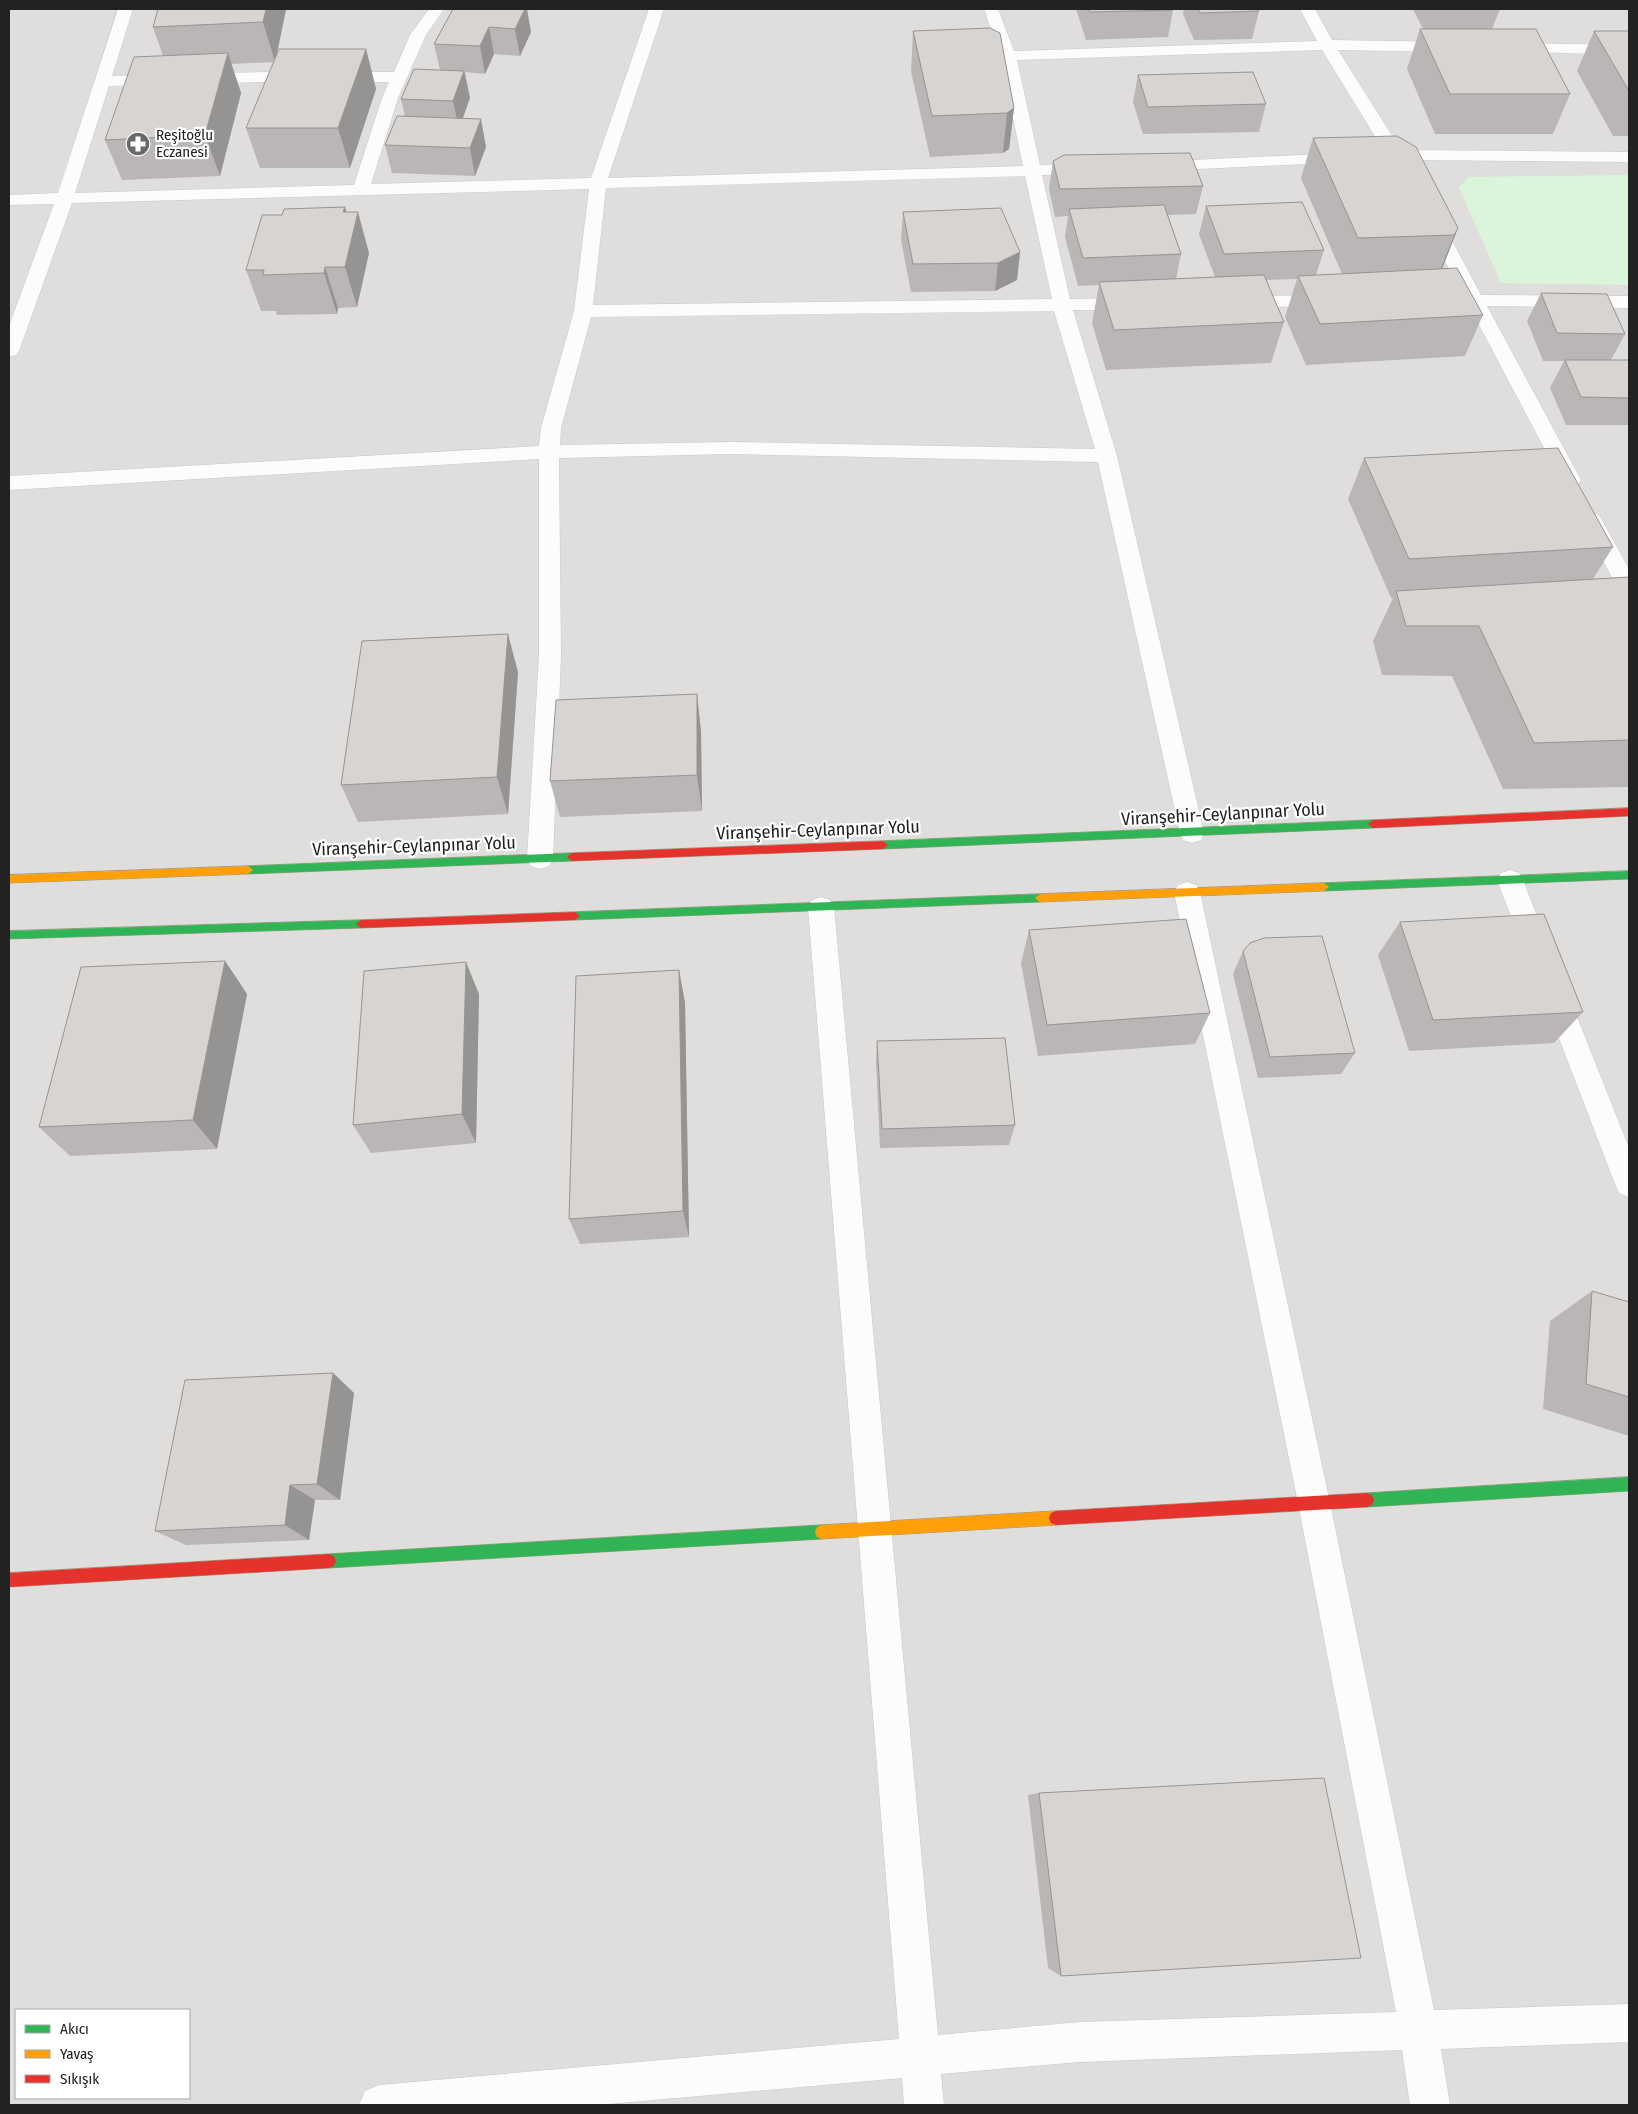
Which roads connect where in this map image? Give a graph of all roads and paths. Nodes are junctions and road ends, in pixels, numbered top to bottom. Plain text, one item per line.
1 (125, 9) edge
2 (437, 9) edge
3 (656, 9) edge
4 (991, 9) edge
5 (1308, 9) edge
6 (1327, 45) junction
7 (1464, 47) edge
8 (1493, 47) edge
9 (1629, 50) edge
10 (1008, 56) junction
11 (400, 77) junction
12 (102, 81) junction
13 (1397, 155) junction
14 (1629, 157) edge
15 (1141, 167) edge
16 (1101, 168) edge
17 (1032, 172) junction
18 (1411, 181) edge
19 (598, 182) junction
20 (361, 189) junction
21 (64, 198) junction
22 (9, 200) edge
23 (1424, 206) edge
24 (1475, 299) junction
25 (1416, 300) edge
26 (1347, 301) edge
27 (1629, 302) edge
28 (1220, 303) edge
29 (1151, 304) edge
30 (1062, 305) junction
31 (583, 310) junction
32 (9, 352) edge
33 (549, 452) junction
34 (1107, 456) junction
35 (9, 483) edge
36 (1629, 589) edge
37 (1629, 812) edge
38 (1192, 833) junction
39 (540, 859) junction
40 (1629, 876) edge
41 (9, 879) edge
42 (1510, 880) junction
43 (1188, 892) junction
44 (821, 906) junction
45 (9, 935) edge
46 (1629, 1184) edge
47 (1629, 1484) edge
48 (1314, 1503) junction
49 (873, 1530) junction
50 (9, 1580) edge
51 (1629, 2023) edge
52 (1418, 2031) junction
53 (920, 2056) junction
54 (379, 2105) edge
55 (924, 2105) edge
56 (1430, 2105) edge

1 - 12 street
2 - 11 street
3 - 19 street
4 - 10 street
5 - 6 street
6 - 7 street
6 - 10 street
6 - 13 street
8 - 9 street
10 - 17 street
11 - 12 street
11 - 20 street
12 - 21 street
13 - 14 street
13 - 15 street
13 - 18 street
16 - 17 street
17 - 19 street
17 - 30 street
19 - 20 street
19 - 31 street
20 - 21 street
21 - 22 street
21 - 32 street
23 - 24 street
24 - 25 street
24 - 27 street
24 - 36 street
26 - 28 street
29 - 30 street
30 - 31 street
30 - 34 street
31 - 33 street
33 - 34 street
33 - 35 street
33 - 39 street
34 - 38 street
37 - 38 main road, Viranşehir-Ceylanpınar Yolu
38 - 39 main road, Viranşehir-Ceylanpınar Yolu
39 - 41 main road, Viranşehir-Ceylanpınar Yolu
40 - 42 main road
42 - 43 main road
42 - 46 street
43 - 44 main road
43 - 48 street
44 - 45 main road
44 - 49 street
47 - 48 main road
48 - 49 main road
48 - 52 street
49 - 50 main road
49 - 53 street
51 - 52 street
52 - 53 street
52 - 56 street
53 - 54 street
53 - 55 street

